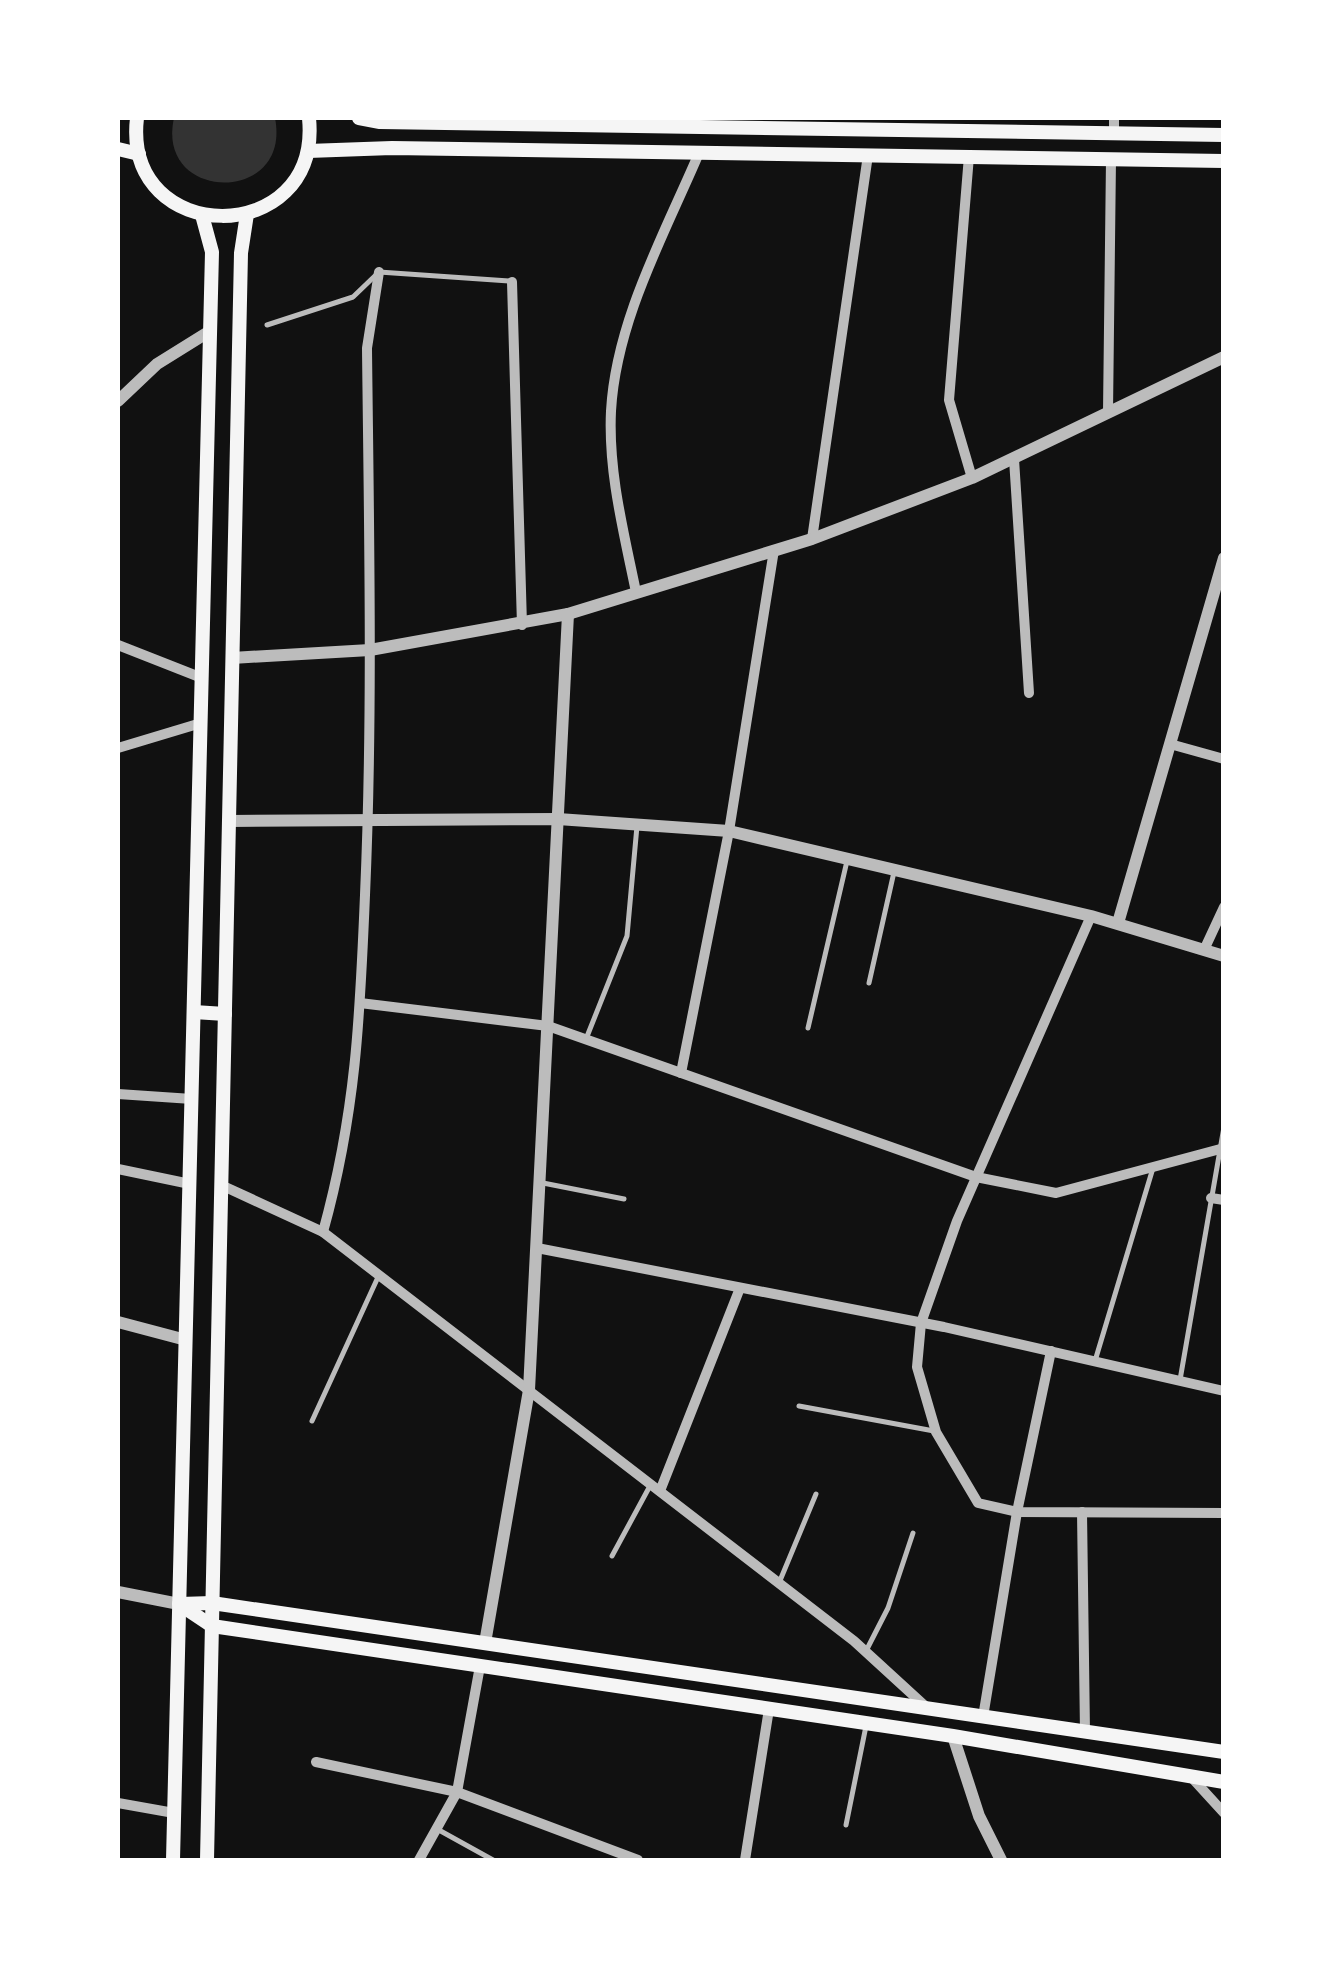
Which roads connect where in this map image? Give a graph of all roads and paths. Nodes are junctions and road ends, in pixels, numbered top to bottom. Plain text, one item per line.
1 (137, 118) edge
2 (309, 118) edge
3 (358, 118) edge
4 (773, 122) edge
5 (964, 124) edge
6 (1114, 125) edge
7 (1224, 135) edge
8 (118, 149) edge
9 (308, 152) junction
10 (699, 152) junction
11 (139, 154) junction
12 (868, 155) junction
13 (969, 156) junction
14 (1111, 159) junction
15 (1224, 161) edge
16 (247, 214) junction
17 (202, 215) junction
18 (379, 272) junction
19 (512, 282) joint
20 (268, 325) dead end
21 (210, 331) junction
22 (1224, 357) edge
23 (118, 401) edge
24 (1108, 412) junction
25 (1014, 459) junction
26 (972, 478) junction
27 (812, 539) junction
28 (774, 550) junction
29 (1224, 558) edge
30 (636, 592) junction
31 (568, 614) junction
32 (522, 625) junction
33 (118, 645) edge
34 (370, 650) junction
35 (232, 658) junction
36 (202, 678) junction
37 (1029, 694) dead end
38 (201, 723) junction
39 (1170, 744) junction
40 (118, 748) edge
41 (1224, 759) edge
42 (558, 819) junction
43 (368, 820) junction
44 (229, 821) junction
45 (637, 824) junction
46 (729, 831) junction
47 (848, 858) junction
48 (895, 870) junction
49 (1224, 908) edge
50 (1091, 916) junction
51 (1118, 923) junction
52 (1204, 950) junction
53 (1224, 956) edge
54 (869, 983) dead end
55 (360, 1003) junction
56 (194, 1012) junction
57 (225, 1014) junction
58 (548, 1026) junction
59 (808, 1028) dead end
60 (586, 1039) junction
61 (681, 1073) junction
62 (118, 1094) edge
63 (192, 1099) junction
64 (1224, 1127) edge
65 (1220, 1150) edge
66 (1152, 1168) junction
67 (118, 1169) edge
68 (976, 1178) junction
69 (540, 1182) junction
70 (190, 1184) junction
71 (221, 1185) junction
72 (624, 1199) dead end
73 (1217, 1199) edge
74 (323, 1232) junction
75 (537, 1248) junction
76 (379, 1275) junction
77 (740, 1288) junction
78 (118, 1322) edge
79 (922, 1322) junction
80 (186, 1340) junction
81 (1050, 1352) junction
82 (1095, 1361) junction
83 (1180, 1381) junction
84 (529, 1390) junction
85 (1224, 1390) edge
86 (800, 1406) dead end
87 (312, 1421) dead end
88 (936, 1432) junction
89 (656, 1487) junction
90 (816, 1494) dead end
91 (1017, 1512) junction
92 (1082, 1512) junction
93 (1224, 1513) edge
94 (913, 1533) dead end
95 (612, 1556) dead end
96 (779, 1583) junction
97 (118, 1592) edge
98 (212, 1602) junction
99 (180, 1604) junction
100 (212, 1626) junction
101 (485, 1642) junction
102 (866, 1652) junction
103 (480, 1666) junction
104 (769, 1708) junction
105 (927, 1708) junction
106 (983, 1716) junction
107 (866, 1723) junction
108 (1085, 1732) junction
109 (954, 1736) junction
110 (1224, 1752) edge
111 (316, 1762) dead end
112 (1192, 1778) junction
113 (1224, 1782) edge
114 (456, 1792) junction
115 (118, 1804) edge
116 (174, 1813) junction
117 (1224, 1813) edge
118 (846, 1825) dead end
119 (437, 1830) junction
120 (173, 1860) edge
121 (207, 1860) edge
122 (419, 1860) edge
123 (493, 1860) edge
124 (638, 1860) edge
125 (745, 1860) edge
126 (1001, 1860) edge

1 - 11 main road
2 - 9 main road
3 - 4 main road
4 - 5 main road
5 - 6 main road
6 - 7 main road
8 - 11 main road
9 - 10 main road
9 - 16 main road
10 - 12 main road
10 - 30 street
11 - 17 main road
12 - 13 main road
12 - 27 street
13 - 14 main road
13 - 26 street
14 - 15 main road
14 - 24 street
16 - 17 main road
16 - 35 main road
17 - 21 main road
18 - 19 lane
18 - 20 lane
18 - 34 street
19 - 32 street
21 - 23 street
21 - 36 main road
22 - 24 street
24 - 25 street
25 - 26 street
25 - 37 street
26 - 27 street
27 - 28 street
28 - 30 street
28 - 46 street
29 - 39 street
30 - 31 street
31 - 32 street
31 - 42 street
32 - 34 street
33 - 36 street
34 - 35 street
34 - 43 street
35 - 44 main road
36 - 38 main road
38 - 40 street
38 - 56 main road
39 - 41 street
39 - 51 street
42 - 43 street
42 - 45 street
42 - 58 street
43 - 44 street
43 - 55 street
44 - 57 main road
45 - 46 street
45 - 60 lane
46 - 47 street
46 - 61 street
47 - 48 street
47 - 59 lane
48 - 50 street
48 - 54 lane
49 - 52 street
50 - 51 street
50 - 68 street
51 - 52 street
52 - 53 street
55 - 58 street
55 - 74 street
56 - 57 main road
56 - 63 main road
57 - 71 main road
58 - 60 street
58 - 69 street
60 - 61 street
61 - 68 street
62 - 63 street
63 - 70 main road
64 - 65 lane
65 - 66 street
65 - 73 lane
66 - 68 street
66 - 82 lane
67 - 70 street
68 - 79 street
69 - 72 lane
69 - 75 street
70 - 80 main road
71 - 74 street
71 - 98 main road
73 - 83 lane
74 - 76 street
75 - 77 street
75 - 84 street
76 - 84 street
76 - 87 lane
77 - 79 street
77 - 89 street
78 - 80 street
79 - 81 street
79 - 88 street
80 - 99 main road
81 - 82 street
81 - 91 street
82 - 83 street
83 - 85 street
84 - 89 street
84 - 101 street
86 - 88 lane
88 - 91 street
89 - 95 lane
89 - 96 street
90 - 96 lane
91 - 92 street
91 - 106 street
92 - 93 street
92 - 108 street
94 - 102 lane
96 - 102 street
97 - 99 street
98 - 99 main road
98 - 100 main road
98 - 101 main road
99 - 100 main road
99 - 116 main road
100 - 103 main road
100 - 121 main road
101 - 103 main road
101 - 105 main road
102 - 105 street
103 - 104 main road
103 - 114 street
104 - 107 main road
104 - 125 street
105 - 106 main road
106 - 108 main road
107 - 109 main road
107 - 118 lane
108 - 110 main road
109 - 112 main road
109 - 126 street
111 - 114 street
112 - 113 main road
112 - 117 street
114 - 119 street
114 - 124 street
115 - 116 street
116 - 120 main road
119 - 122 street
119 - 123 lane

